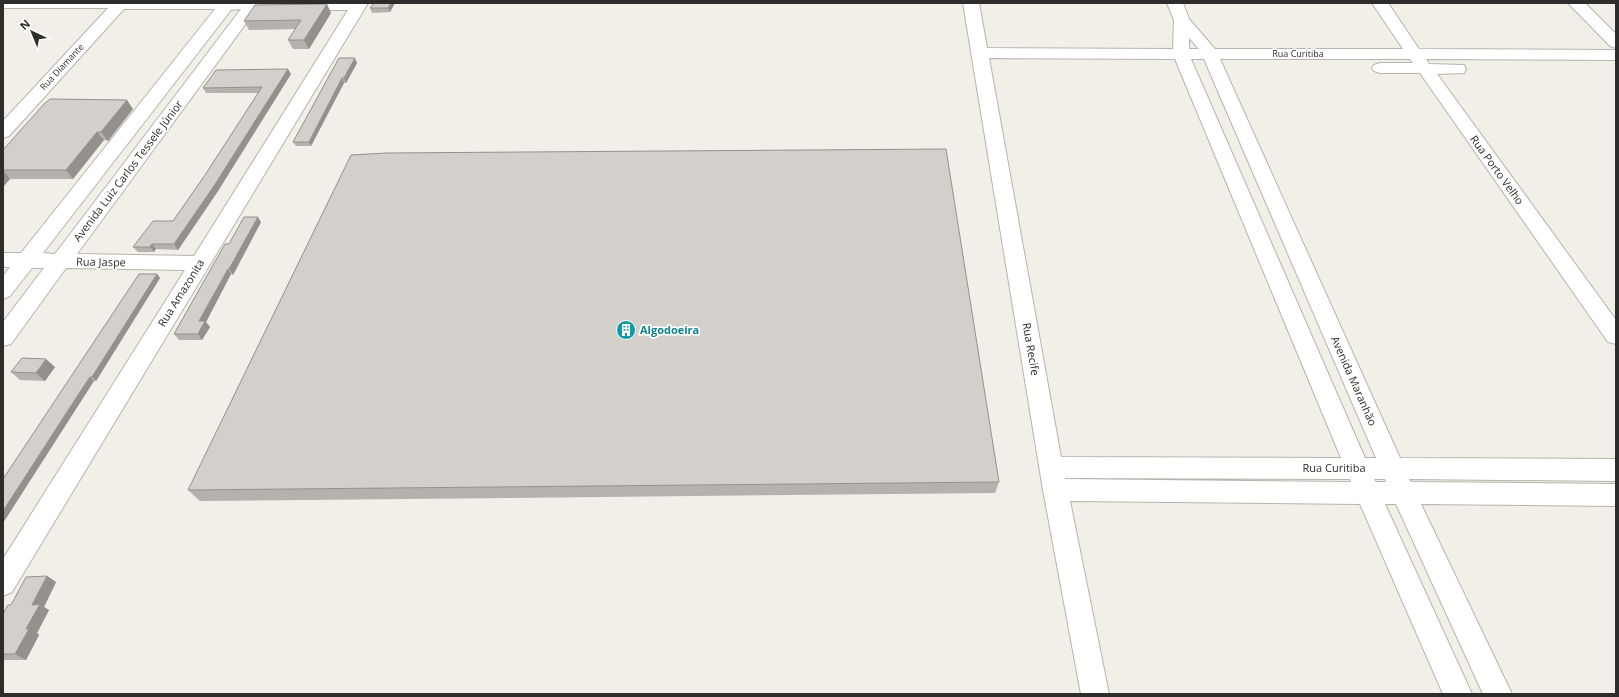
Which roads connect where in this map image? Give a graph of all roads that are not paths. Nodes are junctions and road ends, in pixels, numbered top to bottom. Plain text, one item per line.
1 (21, 3) edge
2 (971, 3) edge
3 (1175, 3) edge
4 (1380, 3) edge
5 (1576, 3) edge
6 (120, 4) edge
7 (227, 4) edge
8 (359, 4) edge
9 (263, 5) edge
10 (5, 9) edge
11 (1182, 20) junction
12 (1616, 43) edge
13 (1414, 53) junction
14 (1616, 55) edge
15 (980, 58) junction
16 (1184, 60) junction
17 (1213, 61) junction
18 (1424, 68) junction
19 (1616, 70) edge
20 (3, 132) edge
21 (3, 260) edge
22 (26, 261) junction
23 (61, 261) junction
24 (200, 263) junction
25 (3, 290) edge
26 (1616, 336) edge
27 (3, 338) edge
28 (1359, 469) junction
29 (1393, 469) junction
30 (1616, 470) edge
31 (1054, 479) junction
32 (1368, 493) junction
33 (1403, 493) junction
34 (1616, 495) edge
35 (3, 583) edge
36 (1095, 694) edge
37 (1458, 694) edge
38 (1498, 694) edge

1 - 6 street
1 - 10 street
2 - 15 street, Rua Recife
3 - 11 street
4 - 13 street, Rua Porto Velho
5 - 12 street
6 - 7 street
6 - 20 street, Rua Diamante
7 - 9 street
7 - 22 street
8 - 9 street
8 - 24 street, Rua Amazonita
9 - 23 street, Avenida Luiz Carlos Tessele Júnior
11 - 16 street
11 - 17 street, Avenida Maranhão
13 - 14 street, Rua Curitiba
13 - 17 street, Rua Curitiba
13 - 18 street, Rua Porto Velho
15 - 16 street
15 - 16 street
15 - 31 street, Rua Recife
16 - 17 street
16 - 28 street
17 - 18 street, Rua Curitiba
17 - 29 street, Avenida Maranhão
18 - 19 street, Rua Curitiba
18 - 26 street, Rua Porto Velho
21 - 22 street, Rua Jaspe
22 - 23 street, Rua Jaspe
22 - 25 street
23 - 24 street, Rua Jaspe
23 - 27 street, Avenida Luiz Carlos Tessele Júnior
24 - 35 street, Rua Amazonita
28 - 29 street, Rua Curitiba
28 - 31 street, Rua Curitiba
28 - 32 street
29 - 30 street, Rua Curitiba
29 - 33 street, Avenida Maranhão
31 - 32 street
31 - 36 street, Rua Recife
32 - 33 street
32 - 37 street
33 - 34 street
33 - 38 street, Avenida Maranhão

